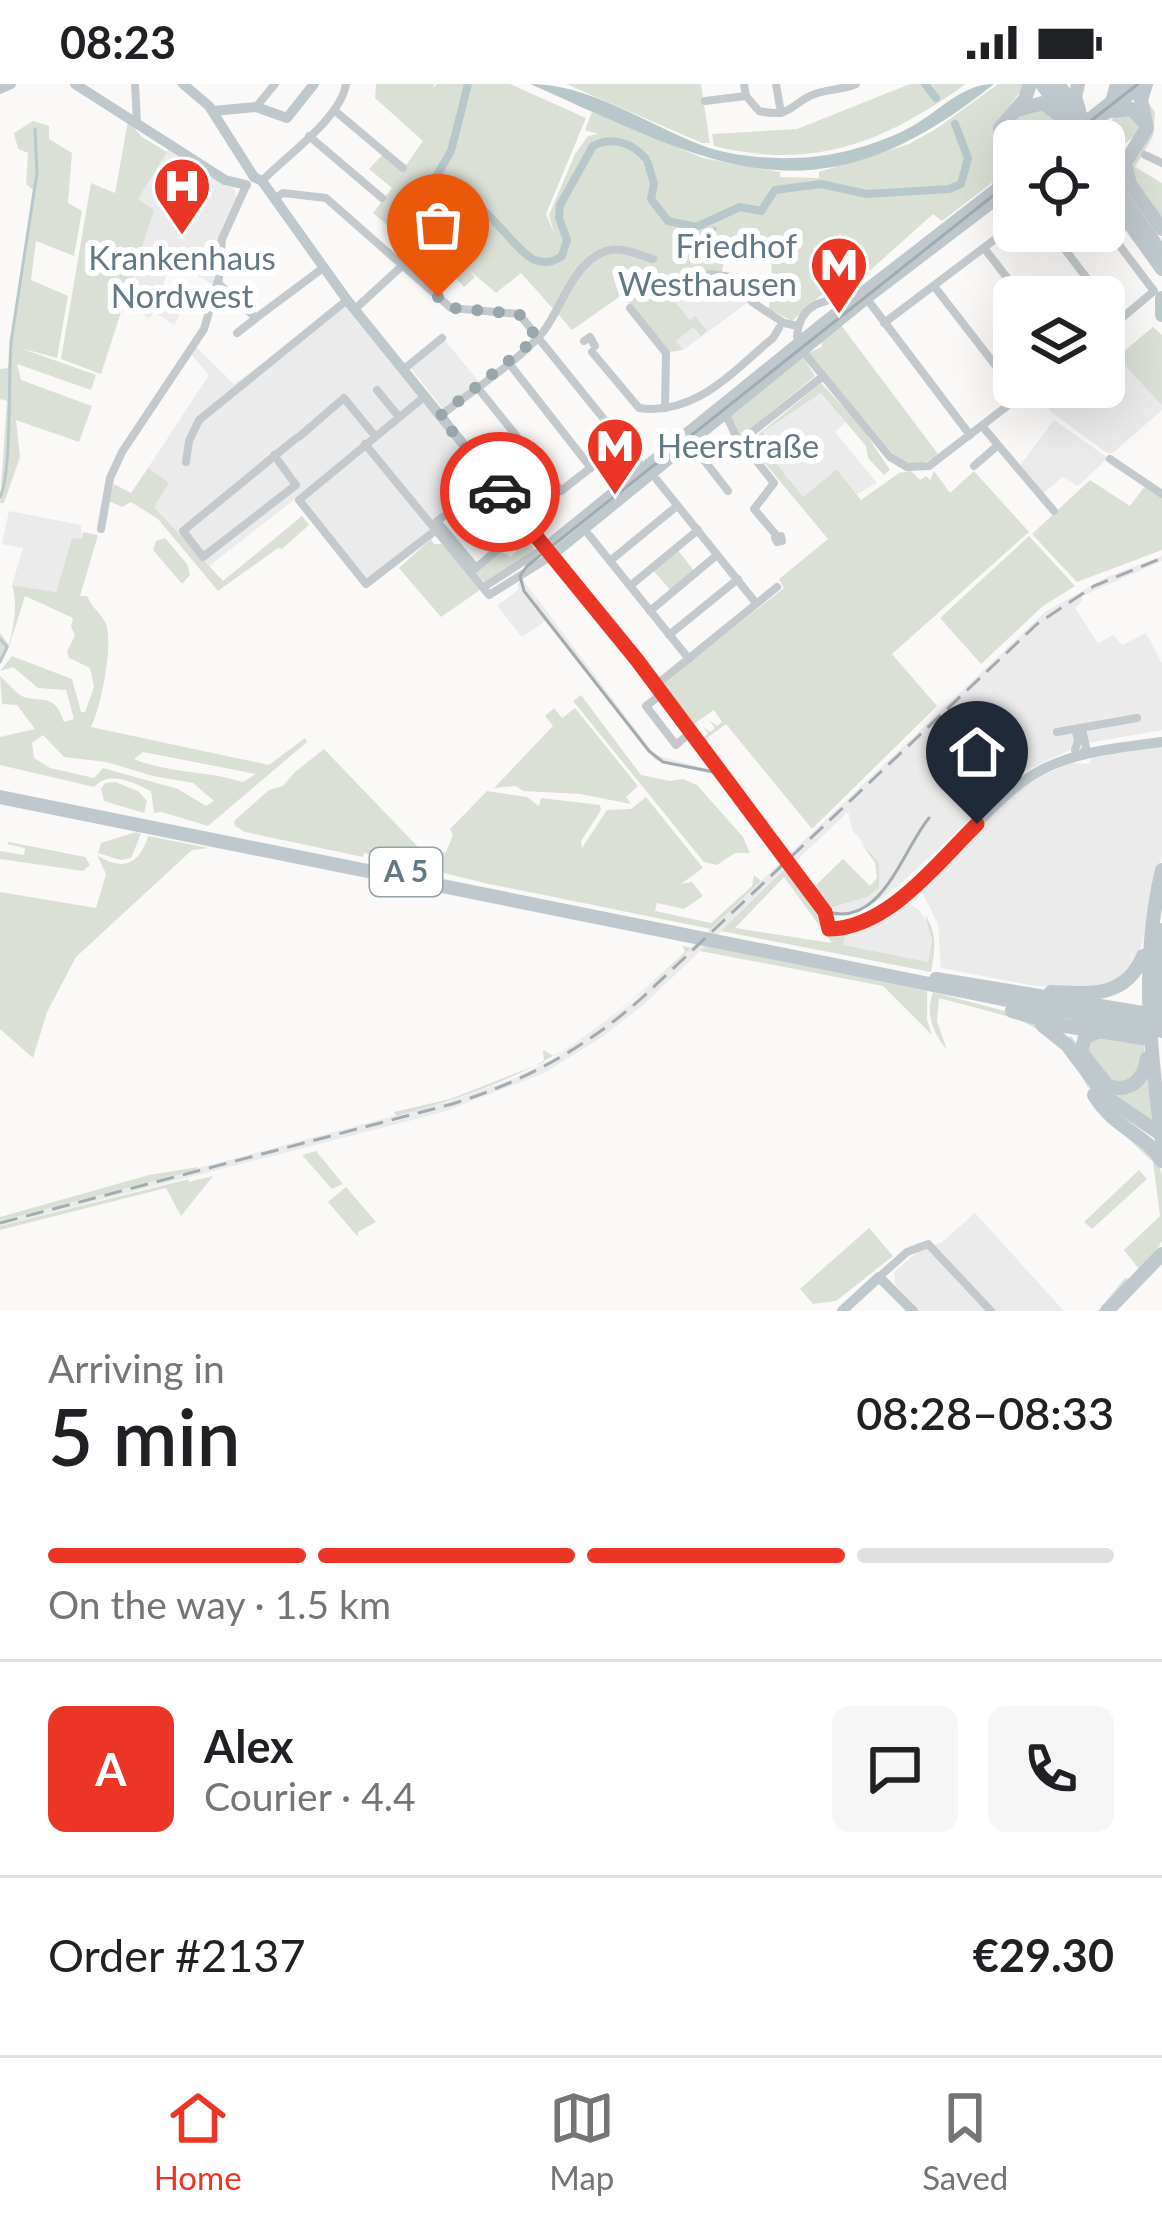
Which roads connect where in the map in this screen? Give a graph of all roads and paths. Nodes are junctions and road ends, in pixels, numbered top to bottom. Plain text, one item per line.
1 (11, 84) edge
2 (75, 84) edge
3 (135, 84) edge
4 (184, 84) edge
5 (275, 84) edge
6 (314, 84) edge
7 (346, 84) edge
8 (744, 84) edge
9 (776, 84) edge
10 (808, 84) edge
11 (856, 84) edge
12 (1030, 84) edge
13 (1050, 84) edge
14 (1078, 84) edge
15 (1117, 84) edge
16 (1131, 84) edge
17 (1145, 84) edge
18 (839, 87) edge
19 (0, 88) edge
20 (810, 95) junction
21 (746, 96) junction
22 (704, 101) dead end
23 (1112, 106) junction
24 (256, 107) junction
25 (334, 110) junction
26 (213, 111) junction
27 (781, 113) junction
28 (1007, 120) edge
29 (1012, 120) edge
30 (1066, 120) edge
31 (1075, 120) edge
32 (1075, 120) edge
33 (1081, 120) edge
34 (1100, 120) edge
35 (137, 123) junction
36 (309, 136) junction
37 (1125, 148) edge
38 (1145, 155) dead end
39 (1162, 163) edge
40 (403, 168) dead end
41 (1125, 179) edge
42 (1130, 184) junction
43 (251, 187) junction
44 (1125, 189) edge
45 (993, 196) edge
46 (382, 198) dead end
47 (273, 200) junction
48 (1125, 201) edge
49 (1125, 216) edge
50 (1162, 230) edge
51 (1162, 240) edge
52 (993, 241) edge
53 (984, 248) junction
54 (1067, 252) edge
55 (1124, 252) edge
56 (1162, 253) edge
57 (650, 259) dead end
58 (403, 266) junction
59 (323, 268) junction
60 (1162, 268) edge
61 (710, 274) dead end
62 (1006, 276) edge
63 (1085, 276) edge
64 (218, 283) junction
65 (934, 286) junction
66 (861, 298) junction
67 (1162, 298) edge
68 (351, 304) junction
69 (630, 308) dead end
70 (811, 308) junction
71 (1162, 315) edge
72 (1125, 317) edge
73 (256, 318) junction
74 (822, 322) junction
75 (884, 323) junction
76 (781, 324) junction
77 (237, 333) dead end
78 (442, 338) dead end
79 (537, 338) junction
80 (800, 343) junction
81 (592, 352) dead end
82 (508, 362) junction
83 (993, 362) edge
84 (403, 370) junction
85 (821, 376) junction
86 (477, 387) junction
87 (377, 390) dead end
88 (424, 397) junction
89 (665, 408) junction
90 (1006, 408) edge
91 (730, 409) junction
92 (440, 416) junction
93 (399, 417) junction
94 (709, 426) junction
95 (982, 426) junction
96 (731, 428) junction
97 (970, 435) junction
98 (375, 436) junction
99 (742, 440) junction
100 (622, 442) junction
101 (690, 442) junction
102 (365, 444) junction
103 (997, 446) junction
104 (274, 455) junction
105 (1110, 459) dead end
106 (186, 462) dead end
107 (974, 466) dead end
108 (591, 468) junction
109 (651, 475) junction
110 (495, 485) junction
111 (728, 490) dead end
112 (1162, 494) edge
113 (463, 503) junction
114 (677, 506) junction
115 (1054, 511) dead end
116 (101, 529) dead end
117 (436, 530) junction
118 (698, 530) junction
119 (586, 532) junction
120 (777, 536) dead end
121 (548, 552) junction
122 (717, 555) junction
123 (610, 561) junction
124 (473, 570) junction
125 (737, 579) junction
126 (630, 586) junction
127 (777, 587) dead end
128 (756, 603) junction
129 (650, 610) junction
130 (669, 634) junction
131 (688, 659) junction
132 (659, 689) junction
133 (1137, 718) dead end
134 (692, 732) junction
135 (1058, 732) dead end
136 (1162, 739) edge
137 (1080, 741) junction
138 (0, 793) edge
139 (139, 831) dead end
140 (188, 836) junction
141 (1162, 870) edge
142 (1162, 896) edge
143 (1156, 929) edge
144 (949, 981) junction
145 (972, 989) junction
146 (1027, 1016) junction
147 (1156, 1029) edge
148 (1102, 1032) junction
149 (1076, 1058) junction
150 (1162, 1070) edge
151 (1159, 1136) edge
152 (1162, 1161) edge
153 (920, 1245) junction
154 (1159, 1257) edge
155 (886, 1281) junction
156 (846, 1311) edge
157 (909, 1311) edge
158 (991, 1311) edge
159 (1112, 1311) edge

1 - 19 main road
2 - 35 main road
3 - 35 street
4 - 26 main road
5 - 24 street
6 - 24 main road
7 - 25 street
8 - 21 street
9 - 27 street
10 - 20 street
11 - 18 street
12 - 28 highway
13 - 31 highway
13 - 32 highway
14 - 33 highway
15 - 23 highway
16 - 23 main road
17 - 23 main road
17 - 42 highway
18 - 20 street
20 - 27 street
21 - 22 street
21 - 27 street
23 - 34 main road
23 - 37 highway
24 - 26 main road
25 - 36 street
25 - 40 street
26 - 43 main road
29 - 30 highway
35 - 43 main road
36 - 43 street
36 - 46 street
38 - 39 street
41 - 42 highway
42 - 50 highway
43 - 47 main road
43 - 64 street
44 - 51 highway
45 - 66 main road
47 - 58 street
47 - 59 main road
48 - 56 highway
49 - 60 highway
52 - 53 street
53 - 62 street
53 - 65 street
54 - 63 street
55 - 72 street
57 - 79 street
58 - 68 street
58 - 79 street
59 - 68 main road
59 - 73 street
61 - 76 street
64 - 73 street
64 - 116 street
65 - 75 street
65 - 83 street
66 - 70 street
66 - 74 main road
66 - 75 street
66 - 80 main road
67 - 71 highway
68 - 84 main road
68 - 106 street
69 - 89 street
70 - 74 street
70 - 80 street
73 - 77 street
74 - 80 main road
75 - 97 street
76 - 80 street
76 - 89 street
78 - 84 street
79 - 82 street
79 - 100 street
80 - 85 street
80 - 91 main road
80 - 109 main road
81 - 89 street
82 - 86 street
82 - 108 street
84 - 88 main road
85 - 97 street
85 - 99 street
86 - 92 street
86 - 108 street
87 - 93 street
88 - 92 main road
88 - 93 street
90 - 95 street
91 - 94 main road
91 - 96 street
92 - 110 main road
93 - 98 street
94 - 96 street
94 - 101 main road
95 - 97 street
95 - 103 street
96 - 99 street
98 - 102 street
98 - 104 street
99 - 120 street
100 - 108 street
100 - 109 street
101 - 109 main road
101 - 111 street
102 - 117 street
102 - 117 street
103 - 107 street
103 - 115 street
104 - 104 street
105 - 112 street
109 - 114 street
109 - 119 main road
109 - 121 main road
110 - 113 street
110 - 121 main road
113 - 124 street
113 - 124 street
114 - 118 street
114 - 123 street
117 - 124 street
118 - 122 street
118 - 126 street
119 - 121 main road
119 - 123 street
121 - 124 street
121 - 132 main road
122 - 125 street
122 - 129 street
123 - 126 street
125 - 128 street
125 - 130 street
126 - 129 street
127 - 128 street
128 - 131 street
129 - 130 street
130 - 131 street
131 - 132 street
132 - 134 main road
132 - 134 street
133 - 137 street
134 - 137 main road
135 - 137 street
136 - 137 main road
138 - 140 highway, A 5
138 - 144 highway, A 5
139 - 140 highway
140 - 145 highway, A 5
141 - 143 highway
142 - 147 highway
143 - 145 highway
143 - 147 highway
144 - 145 highway
144 - 147 highway, A 5
145 - 146 highway
145 - 147 highway, A 5
146 - 148 highway
146 - 149 highway
147 - 148 highway
147 - 148 highway
147 - 150 highway
147 - 151 highway
149 - 151 highway
149 - 152 highway
153 - 155 street
153 - 155 street
153 - 158 street
154 - 159 highway
155 - 156 main road
155 - 156 main road
155 - 157 main road

